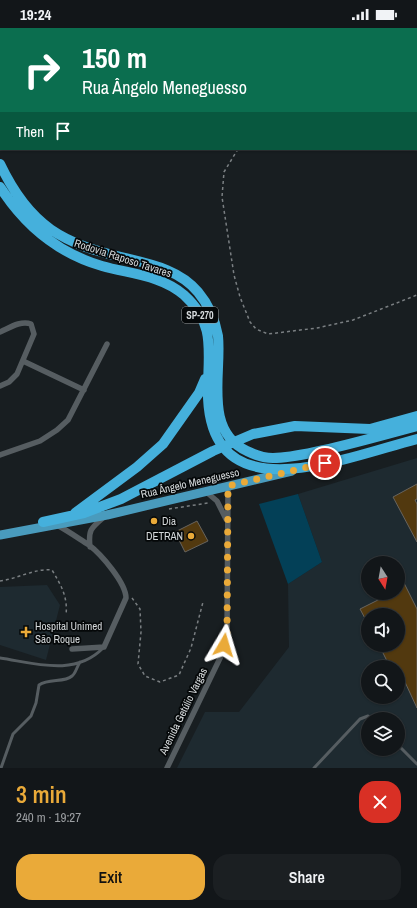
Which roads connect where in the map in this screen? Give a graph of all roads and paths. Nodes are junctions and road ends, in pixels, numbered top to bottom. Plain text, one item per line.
1 (237, 150) edge
2 (0, 164) edge
3 (0, 187) edge
4 (417, 295) edge
5 (0, 332) edge
6 (107, 344) dead end
7 (23, 361) junction
8 (209, 366) junction
9 (0, 386) edge
10 (84, 390) junction
11 (417, 416) edge
12 (417, 426) edge
13 (417, 439) edge
14 (0, 455) edge
15 (325, 463) junction
16 (228, 486) junction
17 (205, 491) junction
18 (107, 515) junction
19 (70, 516) junction
20 (227, 521) junction
21 (43, 522) joint
22 (56, 525) junction
23 (0, 529) edge
24 (0, 535) edge
25 (90, 547) junction
26 (0, 581) edge
27 (125, 591) junction
28 (203, 602) dead end
29 (66, 615) dead end
30 (104, 647) junction
31 (72, 649) dead end
32 (0, 658) edge
33 (80, 662) junction
34 (361, 719) edge
35 (405, 752) edge
36 (417, 764) edge
37 (1, 768) edge
38 (167, 768) edge
39 (314, 768) edge

1 - 4 path
2 - 12 highway, Rodovia Raposo Tavares / SP-270
3 - 8 highway, Rodovia Raposo Tavares / SP-270
5 - 7 street
6 - 10 street
7 - 9 street
7 - 10 street
8 - 15 highway, Rodovia Raposo Tavares / SP-270
8 - 19 highway
10 - 14 street
11 - 19 highway
13 - 15 highway, Rodovia Raposo Tavares / SP-270
15 - 16 main road, Rua Ângelo Meneguesso / SP-270
16 - 17 main road, Rua Ângelo Meneguesso / SP-270
16 - 20 street, Avenida Getúlio Vargas
17 - 18 main road, Rua Ângelo Meneguesso / SP-270
17 - 20 street, Avenida Getúlio Vargas
18 - 22 main road, Rua Ângelo Meneguesso
18 - 25 street
19 - 21 highway
20 - 38 street, Avenida Getúlio Vargas
21 - 23 main road
22 - 24 main road, Rua Ângelo Meneguesso
22 - 25 street
25 - 27 street
26 - 29 path
27 - 28 path
27 - 30 street
30 - 31 street
30 - 33 lane
32 - 33 lane
33 - 37 lane
34 - 39 lane
35 - 36 lane

